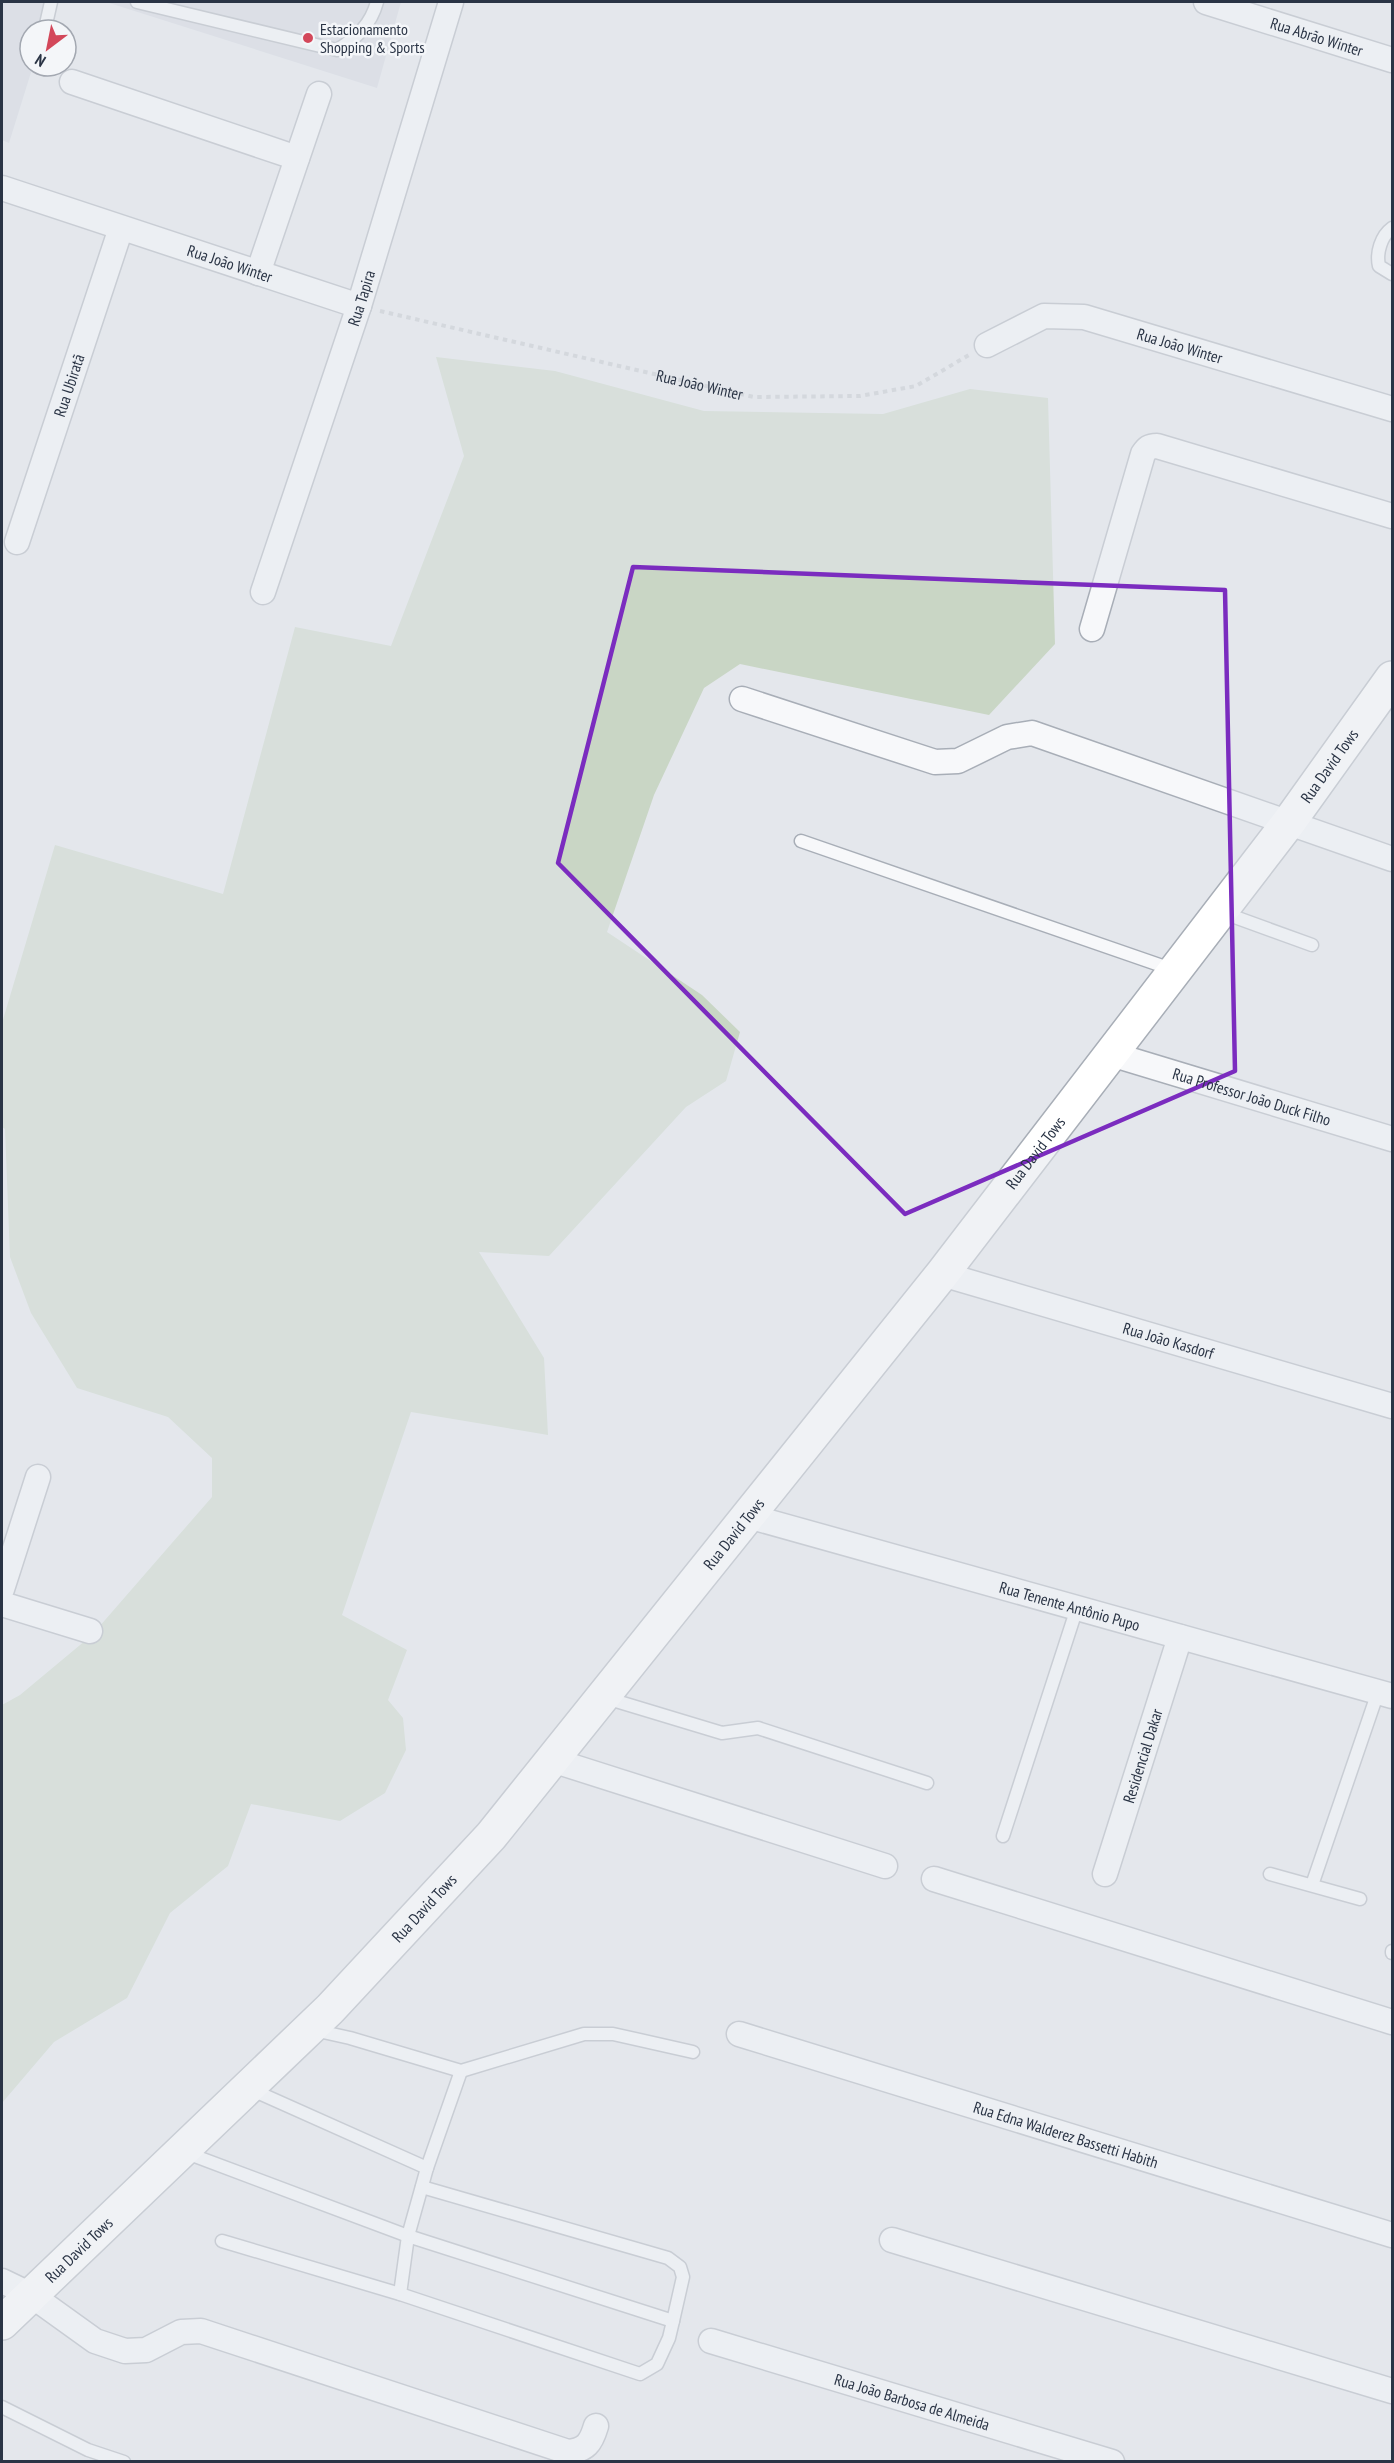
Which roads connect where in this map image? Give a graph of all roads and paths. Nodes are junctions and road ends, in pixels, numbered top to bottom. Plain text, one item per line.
1 (51, 2) edge
2 (142, 2) edge
3 (377, 2) edge
4 (451, 2) edge
5 (1206, 2) edge
6 (47, 18) edge
7 (1392, 60) edge
8 (72, 82) dead end
9 (320, 94) dead end
10 (297, 158) junction
11 (2, 189) edge
12 (121, 228) junction
13 (1392, 228) edge
14 (258, 273) junction
15 (1392, 274) edge
16 (359, 306) junction
17 (987, 345) joint
18 (1392, 409) edge
19 (1392, 516) edge
20 (17, 542) dead end
21 (263, 592) dead end
22 (1092, 629) dead end
23 (1392, 678) edge
24 (742, 699) dead end
25 (1289, 822) junction
26 (801, 841) dead end
27 (1392, 859) edge
28 (1220, 912) junction
29 (1312, 945) dead end
30 (1175, 970) junction
31 (1111, 1054) junction
32 (1392, 1139) edge
33 (942, 1274) junction
34 (1392, 1406) edge
35 (38, 1477) dead end
36 (748, 1516) junction
37 (2, 1589) edge
38 (2, 1604) edge
39 (1077, 1608) junction
40 (90, 1631) dead end
41 (1180, 1637) junction
42 (1385, 1694) edge
43 (603, 1697) junction
44 (552, 1760) junction
45 (927, 1783) dead end
46 (1003, 1836) dead end
47 (885, 1866) dead end
48 (1106, 1874) dead end
49 (1270, 1874) dead end
50 (934, 1879) dead end
51 (1312, 1885) junction
52 (1360, 1899) dead end
53 (1392, 2022) edge
54 (310, 2029) junction
55 (739, 2034) dead end
56 (693, 2052) dead end
57 (461, 2071) junction
58 (248, 2088) junction
59 (181, 2151) junction
60 (427, 2168) junction
61 (422, 2187) junction
62 (1392, 2235) edge
63 (408, 2236) junction
64 (892, 2240) dead end
65 (222, 2241) dead end
66 (2, 2281) edge
67 (400, 2294) junction
68 (31, 2295) junction
69 (673, 2321) junction
70 (2, 2323) edge
71 (711, 2341) dead end
72 (1392, 2391) edge
73 (2, 2408) edge
74 (596, 2426) dead end
75 (124, 2462) edge
76 (1112, 2462) edge

1 - 6 lane
2 - 3 lane
4 - 16 street, Rua Tapira
5 - 7 street, Rua Abrão Winter
8 - 10 street
9 - 10 street
10 - 14 street
11 - 12 street, Rua João Winter
12 - 14 street, Rua João Winter
12 - 20 street, Rua Ubiratã
13 - 15 lane
14 - 16 street, Rua João Winter
16 - 17 path, Rua João Winter
16 - 21 street, Rua Tapira
17 - 18 street, Rua João Winter
19 - 22 street
23 - 25 street, Rua David Tows
24 - 25 street
25 - 27 street
25 - 28 street, Rua David Tows
26 - 30 lane
28 - 29 lane
28 - 30 street, Rua David Tows
30 - 31 street, Rua David Tows
31 - 32 street, Rua Professor João Duck Filho
31 - 33 street, Rua David Tows
33 - 34 street, Rua João Kasdorf
33 - 36 street, Rua David Tows
35 - 37 street
36 - 39 street, Rua Tenente Antônio Pupo
36 - 43 street, Rua David Tows
38 - 40 street
39 - 41 street, Rua Tenente Antônio Pupo
39 - 46 lane
41 - 42 street, Rua Tenente Antônio Pupo
41 - 48 street, Residencial Dakar
42 - 51 lane
43 - 44 street, Rua David Tows
43 - 45 lane
44 - 47 street
44 - 54 street, Rua David Tows
49 - 51 lane
50 - 53 street
51 - 52 lane
54 - 57 lane
54 - 58 street, Rua David Tows
55 - 62 street, Rua Edna Walderez Bassetti Habith
56 - 57 lane
57 - 60 lane
58 - 59 street, Rua David Tows
58 - 60 lane
59 - 63 lane
59 - 68 street, Rua David Tows
60 - 61 lane
61 - 63 lane
61 - 69 lane
63 - 67 lane
63 - 69 lane
64 - 72 street
65 - 67 lane
66 - 68 street
67 - 69 lane
68 - 70 street, Rua David Tows
68 - 74 street
71 - 76 street, Rua João Barbosa de Almeida
73 - 75 lane

